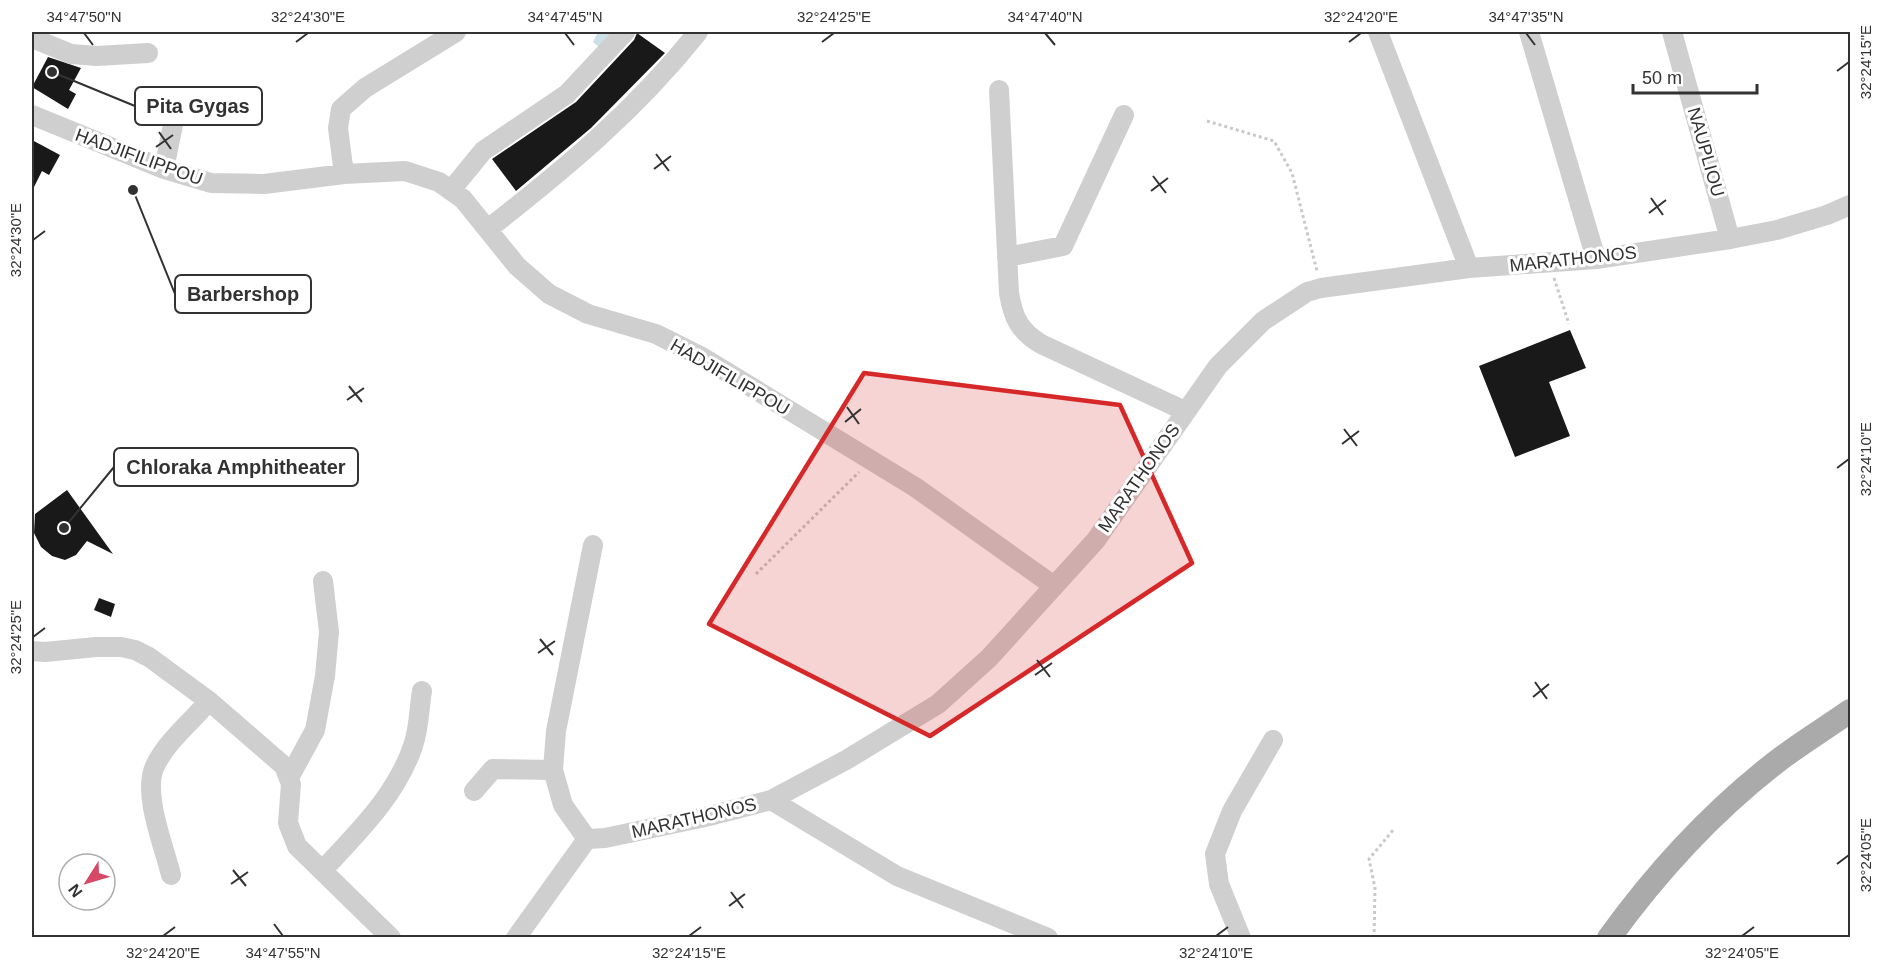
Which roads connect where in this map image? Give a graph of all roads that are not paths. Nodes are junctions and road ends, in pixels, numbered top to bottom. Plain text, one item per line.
1 (456, 32) edge
2 (625, 32) edge
3 (698, 32) edge
4 (1378, 32) edge
5 (1529, 32) edge
6 (1672, 32) edge
7 (32, 38) edge
8 (148, 53) dead end
9 (999, 90) dead end
10 (32, 115) edge
11 (175, 115) dead end
12 (1124, 115) dead end
13 (164, 169) junction
14 (344, 174) junction
15 (452, 189) junction
16 (1851, 205) edge
17 (488, 229) junction
18 (1730, 239) junction
19 (1007, 257) junction
20 (1596, 259) junction
21 (1469, 268) junction
22 (1185, 411) junction
23 (593, 545) dead end
24 (323, 582) dead end
25 (1054, 586) junction
26 (32, 651) edge
27 (422, 691) dead end
28 (209, 701) junction
29 (1851, 711) edge
30 (1273, 740) dead end
31 (553, 770) junction
32 (290, 776) junction
33 (474, 791) dead end
34 (771, 800) junction
35 (587, 839) junction
36 (322, 871) junction
37 (171, 875) dead end
38 (391, 938) edge
39 (516, 938) edge
40 (1048, 938) edge
41 (1241, 938) edge
42 (1609, 938) edge

1 - 14 street
2 - 15 street
3 - 17 street
4 - 21 street
5 - 20 street
6 - 18 street, NAUPLIOU
7 - 8 street
9 - 19 street
10 - 13 street, HADJIFILIPPOU
11 - 13 street
12 - 19 street
13 - 14 street, HADJIFILIPPOU
14 - 15 street, HADJIFILIPPOU
15 - 17 street, HADJIFILIPPOU
16 - 18 street, MARATHONOS
17 - 25 street, HADJIFILIPPOU
18 - 20 street, MARATHONOS
19 - 22 street
20 - 21 street, MARATHONOS
21 - 22 street, MARATHONOS
22 - 25 street, MARATHONOS
23 - 31 street
24 - 32 street
25 - 34 street, MARATHONOS
26 - 28 street
27 - 36 street
28 - 32 street
28 - 37 street
29 - 42 main road
30 - 41 street
31 - 33 street
31 - 35 street
32 - 36 street
34 - 35 street, MARATHONOS
34 - 40 street
35 - 39 street
36 - 38 street

